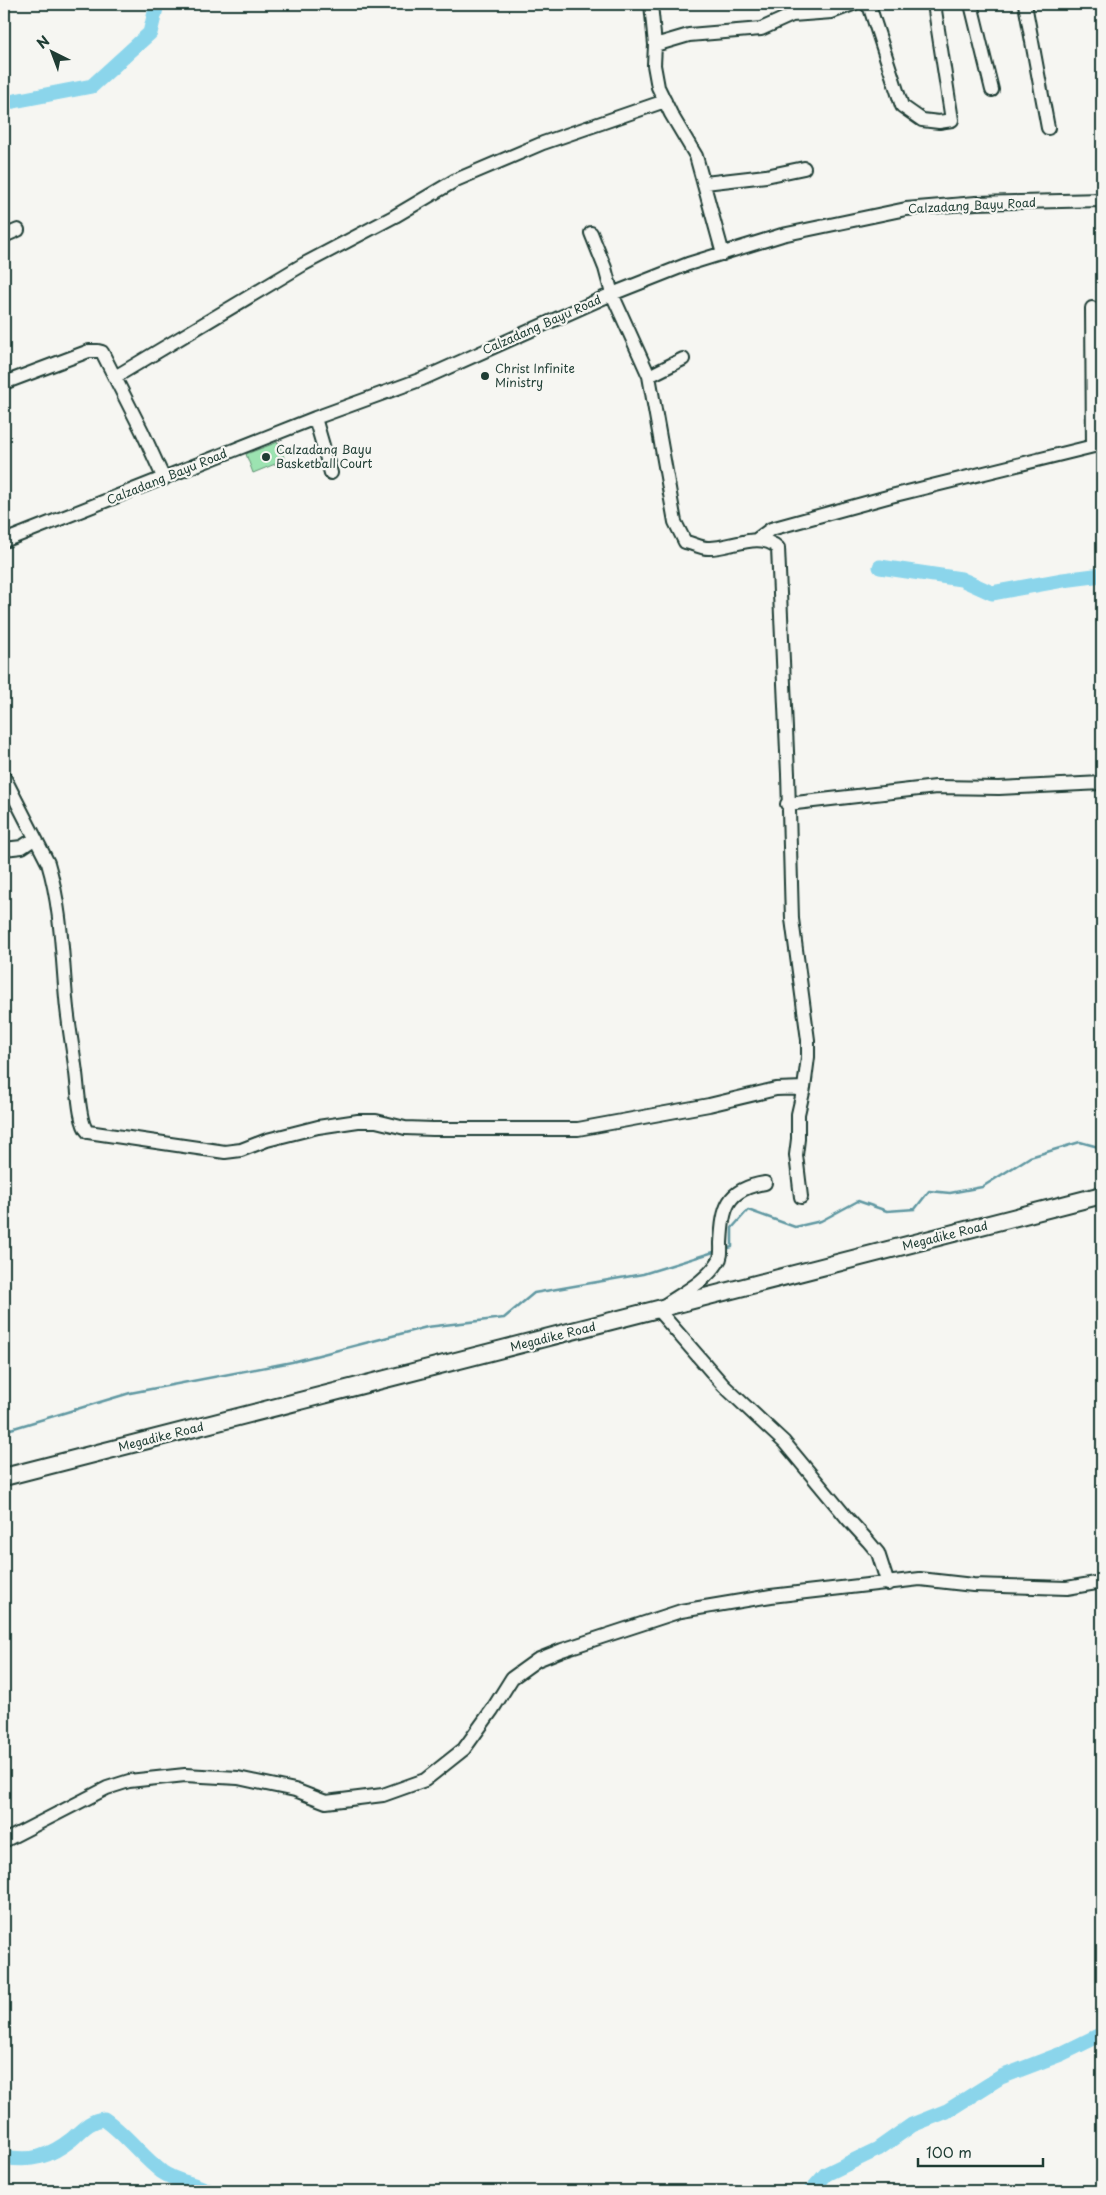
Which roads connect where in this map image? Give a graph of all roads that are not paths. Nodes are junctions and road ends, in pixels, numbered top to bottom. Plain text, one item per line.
1 (651, 4) edge
2 (854, 4) edge
3 (866, 4) edge
4 (934, 4) edge
5 (971, 4) edge
6 (1025, 4) edge
7 (655, 44) junction
8 (992, 90) dead end
9 (665, 101) junction
10 (1048, 128) dead end
11 (804, 168) dead end
12 (705, 183) junction
13 (1102, 200) edge
14 (18, 230) dead end
15 (591, 233) dead end
16 (4, 236) edge
17 (722, 254) junction
18 (612, 294) junction
19 (1092, 308) dead end
20 (683, 359) dead end
21 (649, 376) junction
22 (115, 377) junction
23 (4, 383) edge
24 (315, 418) junction
25 (1098, 445) edge
26 (331, 473) dead end
27 (164, 479) junction
28 (756, 540) junction
29 (4, 541) edge
30 (4, 777) edge
31 (1102, 783) edge
32 (787, 804) junction
33 (34, 839) junction
34 (4, 849) edge
35 (804, 1088) junction
36 (765, 1183) dead end
37 (1102, 1195) edge
38 (801, 1197) dead end
39 (658, 1310) junction
40 (4, 1477) edge
41 (1102, 1582) edge
42 (888, 1584) junction
43 (4, 1841) edge

1 - 7 street
2 - 7 street
3 - 4 street
5 - 8 street
6 - 10 street
7 - 9 street
9 - 12 street
9 - 22 street
11 - 12 street
12 - 17 street
13 - 17 street, Calzadang Bayu Road
14 - 16 street
15 - 18 street
17 - 18 street, Calzadang Bayu Road
18 - 21 street
18 - 24 street, Calzadang Bayu Road
19 - 25 street
20 - 21 street
21 - 28 street
22 - 23 street
22 - 27 street
24 - 26 street
24 - 27 street, Calzadang Bayu Road
25 - 28 street
27 - 29 street, Calzadang Bayu Road
28 - 32 street
30 - 33 street
31 - 32 street
32 - 35 street
33 - 34 street
33 - 35 street
35 - 38 street
36 - 39 street
37 - 39 main road, Megadike Road
39 - 40 main road, Megadike Road
39 - 42 street
41 - 42 street
42 - 43 street

